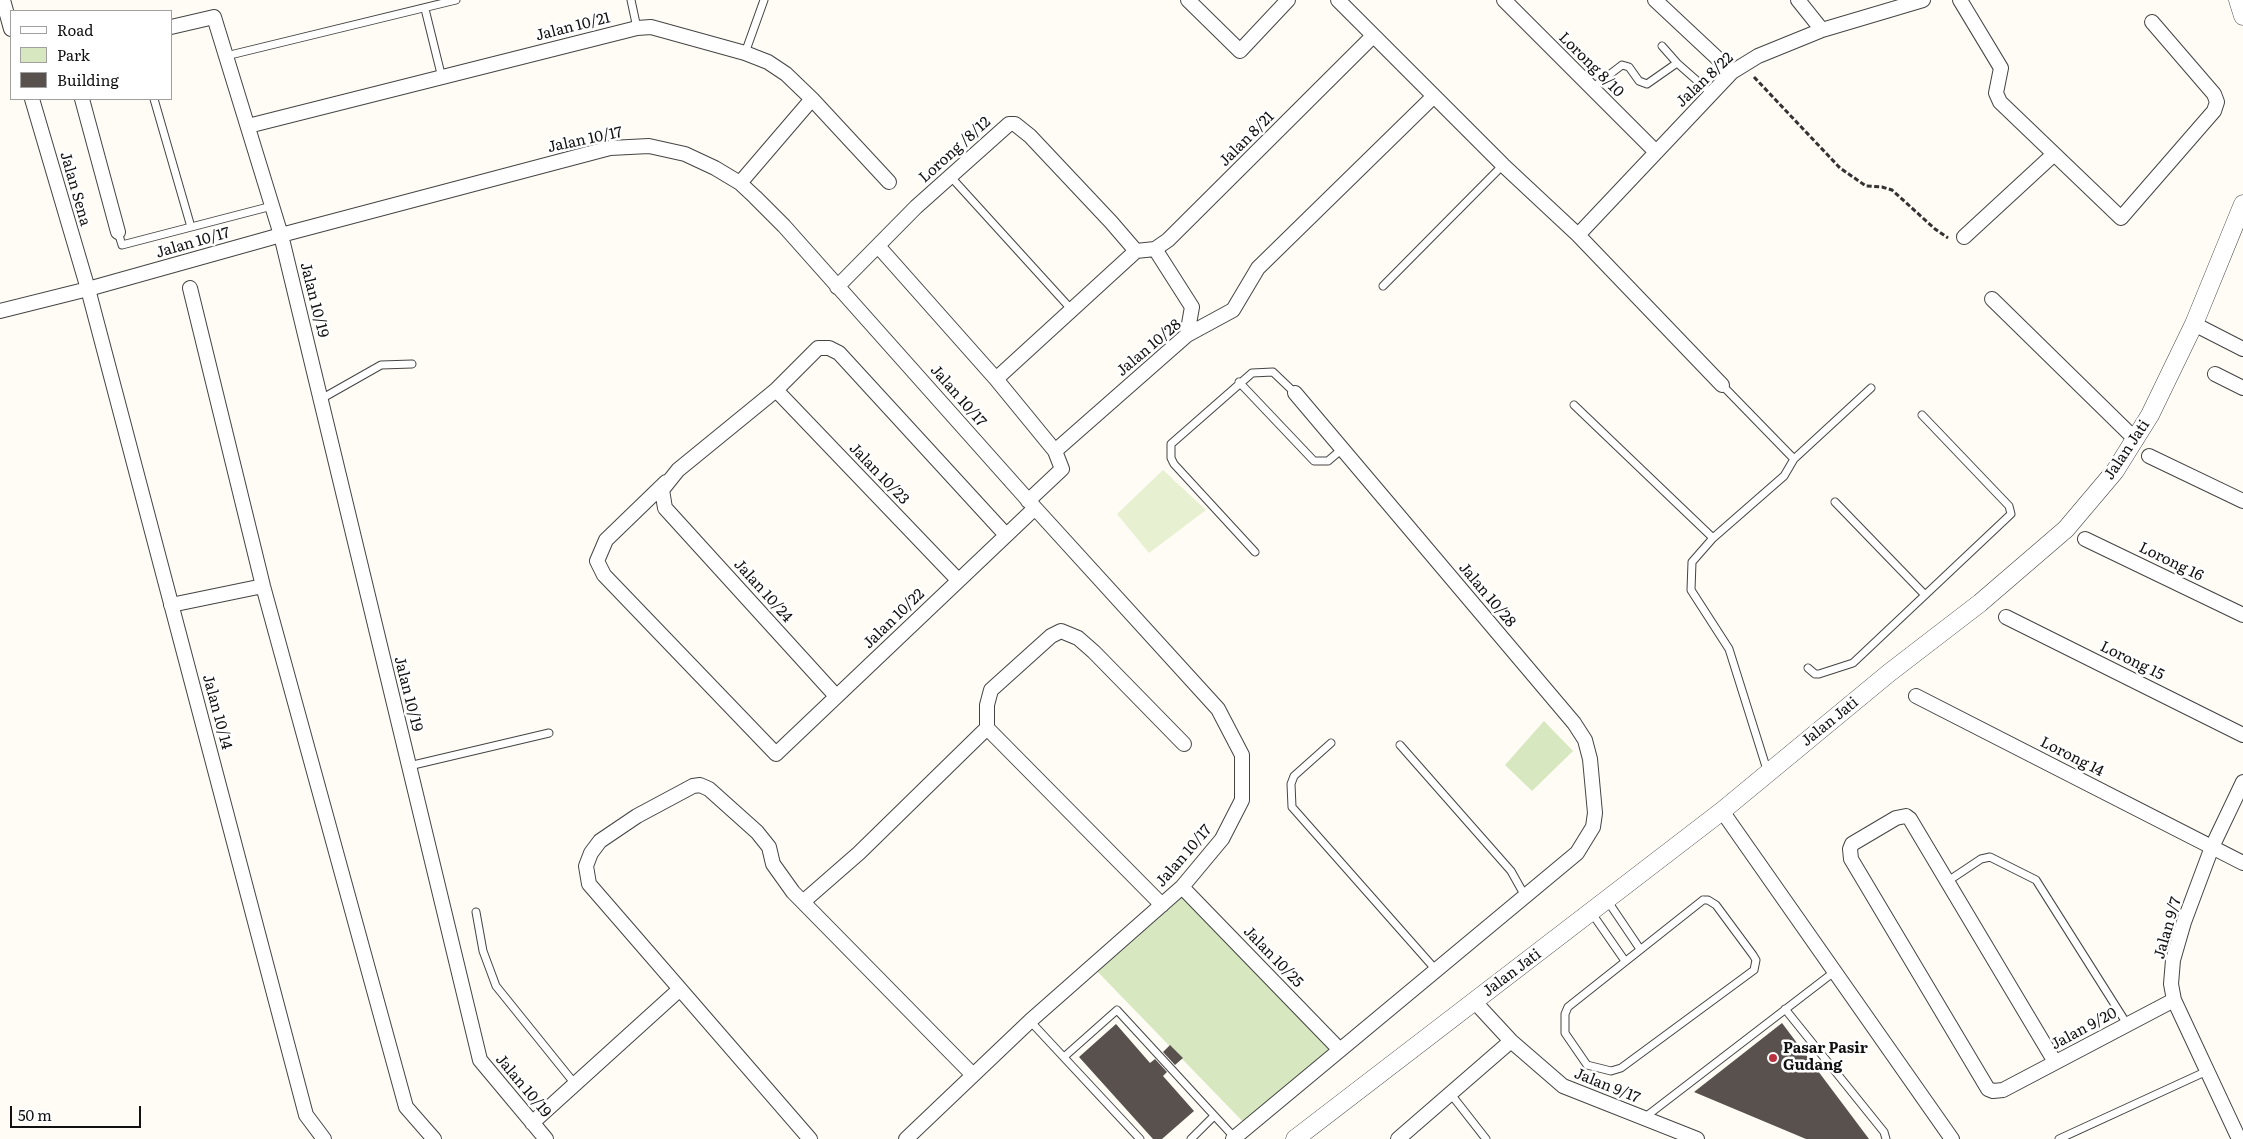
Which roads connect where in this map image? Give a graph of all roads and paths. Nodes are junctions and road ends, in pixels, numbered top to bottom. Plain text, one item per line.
1 (456, 0) edge
2 (631, 0) edge
3 (764, 0) edge
4 (1188, 0) edge
5 (1288, 0) edge
6 (1338, 0) edge
7 (1504, 0) edge
8 (1655, 0) edge
9 (1798, 0) edge
10 (1923, 0) edge
11 (1960, 0) edge
12 (3, 6) edge
13 (425, 9) junction
14 (2152, 22) dead end
15 (10, 27) edge
16 (172, 27) edge
17 (637, 28) junction
18 (1822, 30) junction
19 (1373, 36) junction
20 (1662, 46) dead end
21 (745, 53) junction
22 (226, 56) junction
23 (1677, 63) junction
24 (1732, 72) junction
25 (1754, 77) dead end
26 (442, 78) junction
27 (1592, 88) junction
28 (1711, 93) junction
29 (1434, 96) junction
30 (812, 99) junction
31 (32, 100) edge
32 (82, 100) edge
33 (154, 100) edge
34 (248, 126) junction
35 (1656, 152) junction
36 (2053, 154) junction
37 (1503, 165) junction
38 (950, 175) junction
39 (889, 182) dead end
40 (740, 183) junction
41 (2243, 204) edge
42 (272, 206) junction
43 (191, 227) junction
44 (118, 232) joint
45 (281, 235) junction
46 (1578, 235) junction
47 (1964, 237) joint
48 (878, 246) junction
49 (1155, 248) junction
50 (1136, 252) junction
51 (837, 286) junction
52 (1383, 286) dead end
53 (190, 288) dead end
54 (88, 289) junction
55 (1992, 298) dead end
56 (1071, 309) junction
57 (0, 311) edge
58 (2194, 324) junction
59 (1187, 335) junction
60 (2243, 349) edge
61 (412, 364) dead end
62 (2215, 374) dead end
63 (996, 379) junction
64 (1239, 382) junction
65 (1722, 385) joint
66 (1871, 388) dead end
67 (2243, 388) edge
68 (776, 390) junction
69 (1295, 393) joint
70 (321, 399) junction
71 (1574, 405) dead end
72 (1922, 415) dead end
73 (2136, 440) junction
74 (1342, 449) junction
75 (1055, 451) junction
76 (2149, 456) dead end
77 (1794, 459) junction
78 (667, 482) junction
79 (2243, 501) edge
80 (1835, 502) dead end
81 (1031, 504) junction
82 (1006, 535) junction
83 (1713, 538) junction
84 (2085, 539) dead end
85 (1255, 552) dead end
86 (958, 580) junction
87 (262, 586) junction
88 (1925, 595) junction
89 (171, 604) junction
90 (2243, 615) edge
91 (2006, 617) dead end
92 (1808, 668) dead end
93 (836, 696) junction
94 (1916, 696) dead end
95 (987, 728) junction
96 (549, 733) dead end
97 (2243, 735) edge
98 (1331, 742) dead end
99 (1184, 744) dead end
100 (1400, 745) dead end
101 (409, 766) junction
102 (1768, 774) junction
103 (2243, 782) edge
104 (1722, 811) junction
105 (2212, 847) junction
106 (2243, 862) edge
107 (1948, 881) junction
108 (1182, 887) junction
109 (1525, 896) junction
110 (1607, 900) junction
111 (804, 901) junction
112 (1162, 905) junction
113 (476, 912) dead end
114 (1591, 912) junction
115 (1640, 949) junction
116 (1625, 961) junction
117 (1436, 970) junction
118 (1834, 972) junction
119 (680, 989) junction
120 (2174, 1000) junction
121 (1474, 1002) junction
122 (1785, 1009) junction
123 (1030, 1021) junction
124 (2127, 1024) junction
125 (1511, 1041) junction
126 (1340, 1050) junction
127 (1064, 1057) junction
128 (2055, 1062) junction
129 (2207, 1071) junction
130 (973, 1075) junction
131 (575, 1084) junction
132 (1450, 1093) junction
133 (1214, 1116) junction
134 (1644, 1118) junction
135 (532, 1122) junction
136 (912, 1137) edge
137 (1234, 1138) edge
138 (324, 1139) edge
139 (434, 1139) edge
140 (546, 1139) edge
141 (810, 1139) edge
142 (1140, 1139) edge
143 (1190, 1139) edge
144 (1295, 1139) edge
145 (1398, 1139) edge
146 (1486, 1139) edge
147 (1697, 1139) edge
148 (1886, 1139) edge
149 (1952, 1139) edge
150 (2059, 1139) edge
151 (2239, 1139) edge

1 - 13 lane
2 - 17 lane
3 - 21 lane
4 - 5 street
6 - 19 street
7 - 27 street, Lorong 8/10
8 - 24 street
9 - 18 street
10 - 18 street, Jalan 8/22
11 - 36 street
12 - 15 street
13 - 22 lane
13 - 26 lane
14 - 36 street
16 - 22 street, Jalan 10/19
17 - 21 street, Jalan 10/21
17 - 26 street, Jalan 10/21
18 - 24 street, Jalan 8/22
19 - 29 street
19 - 49 street, Jalan 8/21
20 - 23 lane
21 - 30 street, Jalan 10/21
22 - 34 street, Jalan 10/19
23 - 27 lane
23 - 28 lane
24 - 28 street, Jalan 8/22
25 - 47 path
26 - 34 street, Jalan 10/21
27 - 35 street, Lorong 8/10
28 - 35 street, Jalan 8/22
29 - 37 street
29 - 59 street, Jalan 10/28
30 - 39 street, Jalan 10/21
30 - 40 street
31 - 54 street, Jalan Sena
32 - 44 street
33 - 43 lane
34 - 42 street, Jalan 10/19
35 - 46 street, Jalan 8/22
36 - 47 street
37 - 46 street
37 - 52 lane
38 - 48 street, Lorong /8/12
38 - 50 street, Lorong /8/12
38 - 56 lane
40 - 45 street, Jalan 10/17
40 - 51 street, Jalan 10/17
41 - 58 street, Jalan Jati
42 - 43 lane
42 - 45 street, Jalan 10/19
43 - 44 lane
45 - 54 street, Jalan 10/17
45 - 70 street, Jalan 10/19
46 - 65 street
48 - 51 street, Lorong /8/12
48 - 63 street
49 - 50 street, Jalan 8/21
49 - 59 street
50 - 56 street
51 - 81 street, Jalan 10/17
53 - 87 street
54 - 57 street, Jalan 10/17
54 - 89 street, Jalan 10/14
55 - 73 street
56 - 63 street
58 - 60 street
58 - 73 street, Jalan Jati
59 - 75 street, Jalan 10/28
61 - 70 lane
62 - 67 street
63 - 75 street
64 - 69 lane
64 - 74 lane
64 - 85 lane
65 - 77 lane
66 - 77 lane
68 - 78 street
68 - 82 street
68 - 86 street, Jalan 10/23
69 - 74 street, Jalan 10/28
70 - 101 street, Jalan 10/19
71 - 83 lane
72 - 88 lane
73 - 102 street, Jalan Jati
74 - 109 street, Jalan 10/28
75 - 81 street
76 - 79 street
77 - 83 lane
78 - 93 street, Jalan 10/24
78 - 93 street, Jalan 10/22
80 - 88 lane
81 - 82 street, Jalan 10/22
81 - 108 street, Jalan 10/17
82 - 86 street, Jalan 10/22
83 - 102 lane
84 - 90 street, Lorong 16
86 - 93 street, Jalan 10/22
87 - 89 street
87 - 139 street
88 - 92 lane
89 - 138 street, Jalan 10/14
91 - 97 street, Lorong 15
94 - 105 street, Lorong 14
95 - 99 street
95 - 111 street
95 - 112 street
96 - 101 lane
98 - 117 lane
100 - 109 lane
101 - 135 street, Jalan 10/19
102 - 104 street, Jalan Jati
103 - 105 street, Jalan 9/7
104 - 110 street, Jalan Jati
104 - 118 street
105 - 106 street, Lorong 14
105 - 120 street, Jalan 9/7
107 - 124 lane
107 - 128 street
107 - 128 street, Jalan 9/20
108 - 112 street, Jalan 10/17
108 - 126 street, Jalan 10/25
109 - 117 street
110 - 114 street, Jalan Jati
110 - 115 lane
111 - 119 street
111 - 130 street
112 - 123 street, Jalan 10/17
113 - 131 lane
114 - 116 lane
114 - 121 street, Jalan Jati
115 - 116 lane
115 - 116 lane
117 - 126 street
118 - 122 lane
118 - 149 street
119 - 131 street
119 - 141 street
120 - 124 street, Jalan 9/20
120 - 129 street, Jalan 9/7
121 - 125 street, Jalan 9/17
121 - 144 street, Jalan Jati
122 - 134 lane
122 - 148 lane
123 - 127 lane
123 - 130 street, Jalan 10/17
124 - 128 street, Jalan 9/20
125 - 132 street
125 - 134 street, Jalan 9/17
126 - 137 street
127 - 133 lane
127 - 142 lane
129 - 150 lane
129 - 151 street, Jalan 9/7
130 - 136 street, Jalan 10/17
131 - 135 street
132 - 145 street
132 - 146 lane
133 - 137 lane
133 - 143 lane
134 - 147 street, Jalan 9/17
135 - 140 street, Jalan 10/19

